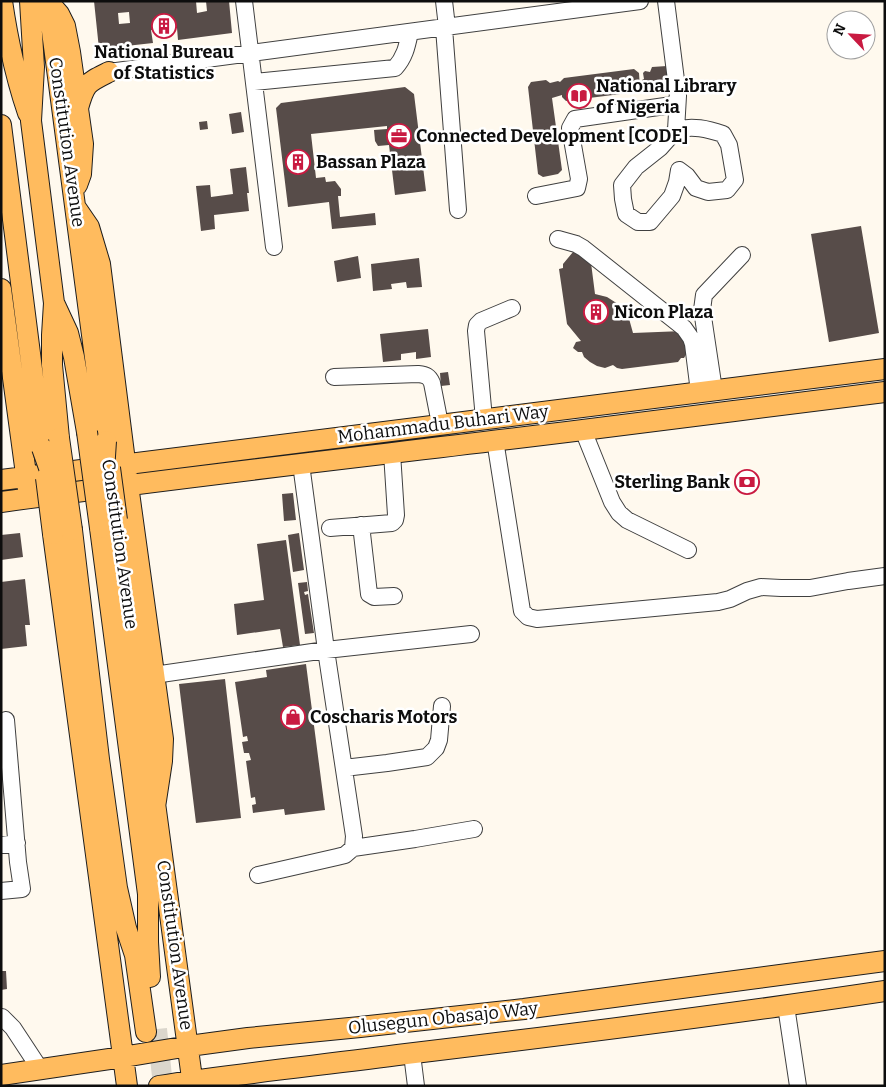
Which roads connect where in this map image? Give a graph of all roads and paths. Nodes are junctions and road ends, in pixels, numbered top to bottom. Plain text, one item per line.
1 (2, 1) edge
2 (30, 1) edge
3 (48, 1) edge
4 (244, 1) edge
5 (444, 1) edge
6 (640, 1) edge
7 (666, 1) edge
8 (446, 28) junction
9 (410, 32) junction
10 (70, 52) junction
11 (251, 53) junction
12 (109, 72) junction
13 (254, 82) junction
14 (678, 96) junction
15 (78, 108) junction
16 (31, 121) junction
17 (1, 125) edge
18 (676, 130) junction
19 (5, 182) edge
20 (536, 196) dead end
21 (74, 201) junction
22 (458, 210) dead end
23 (12, 214) junction
24 (558, 239) dead end
25 (1, 248) edge
26 (274, 248) dead end
27 (742, 255) dead end
28 (1, 289) edge
29 (54, 303) junction
30 (512, 308) dead end
31 (885, 368) edge
32 (334, 377) dead end
33 (706, 391) junction
34 (885, 392) edge
35 (511, 416) junction
36 (484, 419) junction
37 (440, 424) junction
38 (583, 430) junction
39 (504, 439) junction
40 (42, 448) junction
41 (392, 453) junction
42 (125, 464) junction
43 (301, 464) junction
44 (27, 477) junction
45 (1, 480) edge
46 (128, 485) junction
47 (28, 498) junction
48 (1, 502) edge
49 (109, 524) junction
50 (362, 525) junction
51 (330, 528) dead end
52 (72, 530) junction
53 (688, 550) dead end
54 (885, 576) edge
55 (394, 596) dead end
56 (471, 634) dead end
57 (326, 650) junction
58 (154, 674) junction
59 (442, 706) dead end
60 (6, 720) dead end
61 (344, 768) junction
62 (155, 807) junction
63 (474, 829) dead end
64 (9, 844) edge
65 (353, 848) junction
66 (258, 875) dead end
67 (1, 891) edge
68 (885, 961) edge
69 (885, 991) edge
70 (786, 1006) junction
71 (2, 1017) edge
72 (189, 1046) junction
73 (412, 1054) junction
74 (123, 1057) junction
75 (40, 1070) junction
76 (1, 1075) edge
77 (193, 1083) edge
78 (127, 1086) edge
79 (159, 1086) edge
80 (416, 1086) edge
81 (798, 1086) edge

1 - 16 main road, Constitution Avenue
2 - 16 main road, Constitution Avenue
3 - 10 main road
3 - 21 main road, Constitution Avenue
4 - 11 street
5 - 8 street
6 - 8 street
7 - 14 street
8 - 9 street
8 - 22 street
9 - 11 street
9 - 13 street
10 - 12 main road
10 - 15 main road
11 - 12 street
11 - 13 street
12 - 15 main road
13 - 26 street
14 - 18 street
14 - 20 street
15 - 21 main road
16 - 29 main road, Constitution Avenue
17 - 19 main road
18 - 18 street
19 - 23 main road
21 - 42 main road
21 - 49 main road, Constitution Avenue, bridge
23 - 25 main road
23 - 40 main road
24 - 33 street
27 - 33 street
28 - 44 main road
29 - 49 main road, Constitution Avenue, bridge
29 - 52 main road, Constitution Avenue, bridge
30 - 36 street
31 - 33 main road, Mohammadu Buhari Way
32 - 37 street
33 - 35 main road, Mohammadu Buhari Way
34 - 38 main road, Mohammadu Buhari Way
35 - 36 main road, Mohammadu Buhari Way
35 - 39 main road
36 - 37 main road, Mohammadu Buhari Way
37 - 42 main road, Mohammadu Buhari Way
38 - 39 main road, Mohammadu Buhari Way
38 - 53 street
39 - 41 main road, Mohammadu Buhari Way
39 - 54 street
40 - 52 main road, bridge
40 - 74 main road, bridge
41 - 43 main road, Mohammadu Buhari Way
41 - 50 street
42 - 44 main road, Mohammadu Buhari Way
42 - 46 main road
43 - 46 main road, Mohammadu Buhari Way
43 - 57 street
44 - 45 main road, Mohammadu Buhari Way
44 - 47 main road
46 - 47 main road, Mohammadu Buhari Way
46 - 58 main road
47 - 48 main road, Mohammadu Buhari Way
49 - 52 main road, Constitution Avenue
49 - 62 main road, Constitution Avenue
50 - 51 street
50 - 55 street
56 - 57 street
57 - 58 street
57 - 61 street
58 - 62 main road
59 - 61 street
60 - 64 street
61 - 65 street
62 - 72 main road, Constitution Avenue
63 - 65 street
64 - 67 street
65 - 66 street
68 - 72 main road, Olusegun Obasajo Way
69 - 70 main road, Olusegun Obasajo Way
70 - 73 main road, Olusegun Obasajo Way
70 - 81 street
71 - 75 street
72 - 74 main road, Olusegun Obasajo Way
72 - 77 main road, Constitution Avenue
73 - 77 main road, Olusegun Obasajo Way
73 - 80 street
74 - 75 main road, Olusegun Obasajo Way
74 - 78 main road
75 - 76 main road, Olusegun Obasajo Way
77 - 79 main road, Olusegun Obasajo Way

